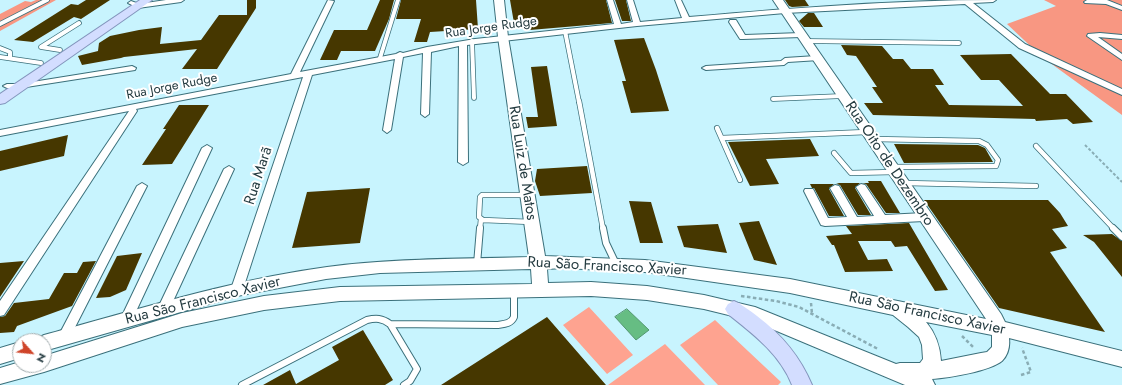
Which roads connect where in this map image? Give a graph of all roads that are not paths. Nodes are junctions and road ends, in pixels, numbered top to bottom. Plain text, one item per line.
1 (47, 0) edge
2 (181, 0) edge
3 (398, 0) edge
4 (498, 0) edge
5 (610, 0) edge
6 (630, 0) edge
7 (678, 0) edge
8 (778, 0) edge
9 (993, 0) edge
10 (331, 1) dead end
11 (966, 1) edge
12 (138, 2) edge
13 (1087, 2) dead end
14 (883, 3) edge
15 (1122, 8) edge
16 (785, 11) junction
17 (686, 19) junction
18 (733, 22) dead end
19 (79, 23) dead end
20 (0, 24) edge
21 (637, 24) junction
22 (618, 26) junction
23 (565, 31) junction
24 (503, 37) junction
25 (1122, 37) edge
26 (803, 38) junction
27 (472, 41) junction
28 (463, 43) junction
29 (959, 43) dead end
30 (0, 48) edge
31 (427, 49) junction
32 (60, 50) junction
33 (400, 54) junction
34 (0, 57) edge
35 (10, 58) junction
36 (380, 58) junction
37 (816, 58) junction
38 (1122, 58) edge
39 (41, 63) junction
40 (132, 68) dead end
41 (706, 68) dead end
42 (308, 72) junction
43 (294, 75) junction
44 (20, 86) junction
45 (3, 88) edge
46 (1122, 92) edge
47 (842, 96) junction
48 (474, 98) dead end
49 (774, 99) dead end
50 (0, 100) edge
51 (133, 111) dead end
52 (425, 114) dead end
53 (717, 128) dead end
54 (387, 130) dead end
55 (0, 133) edge
56 (869, 135) junction
57 (722, 138) junction
58 (1036, 146) dead end
59 (207, 148) dead end
60 (834, 153) dead end
61 (463, 162) dead end
62 (229, 169) dead end
63 (895, 174) junction
64 (740, 180) dead end
65 (142, 186) dead end
66 (861, 186) dead end
67 (1036, 186) dead end
68 (835, 188) dead end
69 (809, 191) dead end
70 (528, 195) junction
71 (924, 217) junction
72 (880, 218) junction
73 (481, 219) junction
74 (854, 220) junction
75 (532, 222) junction
76 (1122, 237) edge
77 (538, 262) junction
78 (477, 264) junction
79 (616, 265) junction
80 (238, 289) junction
81 (540, 289) junction
82 (514, 290) junction
83 (737, 302) junction
84 (896, 309) junction
85 (163, 310) junction
86 (0, 311) edge
87 (126, 320) junction
88 (390, 324) junction
89 (999, 329) junction
90 (64, 338) junction
91 (52, 341) edge
92 (12, 352) edge
93 (0, 356) edge
94 (1122, 359) edge
95 (52, 363) edge
96 (13, 373) edge
97 (0, 376) edge
98 (925, 378) edge
99 (242, 385) edge
100 (404, 385) edge
101 (802, 385) edge

1 - 20 lane
2 - 12 street
3 - 36 lane
4 - 24 main road, Rua Luiz de Matos
5 - 22 street
6 - 21 street
7 - 17 street
8 - 16 main road, Rua Oito de Dezembro
9 - 11 street, Rua Jorge Rudge
10 - 43 street
11 - 14 street, Rua Jorge Rudge
11 - 46 street
12 - 32 main road
12 - 44 main road
13 - 15 street
14 - 16 street, Rua Jorge Rudge
16 - 17 street, Rua Jorge Rudge
16 - 26 main road, Rua Oito de Dezembro
17 - 21 street, Rua Jorge Rudge
18 - 26 street
19 - 32 lane
21 - 22 street, Rua Jorge Rudge
22 - 23 street, Rua Jorge Rudge
23 - 24 street, Rua Jorge Rudge
23 - 79 lane
24 - 27 street, Rua Jorge Rudge
24 - 70 main road, Rua Luiz de Matos
25 - 38 street
26 - 29 lane
26 - 37 main road, Rua Oito de Dezembro
27 - 28 street, Rua Jorge Rudge
27 - 48 lane
28 - 31 street, Rua Jorge Rudge
28 - 61 street
30 - 35 lane
31 - 33 street, Rua Jorge Rudge
31 - 52 street
32 - 39 main road
33 - 36 street, Rua Jorge Rudge
33 - 54 street
34 - 35 lane
35 - 39 lane
36 - 42 street, Rua Jorge Rudge
37 - 41 street
37 - 47 main road, Rua Oito de Dezembro
39 - 45 main road
40 - 44 street
42 - 43 street, Rua Jorge Rudge
42 - 80 street, Rua Marã
43 - 55 street, Rua Jorge Rudge
44 - 45 street
44 - 50 main road
47 - 49 lane
47 - 56 main road, Rua Oito de Dezembro
51 - 86 street
53 - 57 lane
56 - 57 lane
56 - 63 main road, Rua Oito de Dezembro
56 - 63 lane
57 - 64 lane
58 - 76 lane
59 - 87 street
60 - 63 lane
62 - 85 street
63 - 67 lane
63 - 71 main road, Rua Oito de Dezembro
65 - 90 street
66 - 72 street
68 - 74 street
69 - 74 street
70 - 73 lane
70 - 75 main road, Rua Luiz de Matos
71 - 72 street
71 - 89 main road, Rua Oito de Dezembro
72 - 74 street
73 - 75 lane
73 - 78 lane
75 - 77 main road, Rua Luiz de Matos
77 - 78 main road, Rua São Francisco Xavier
77 - 79 main road, Rua São Francisco Xavier
77 - 81 main road, Rua Luiz de Matos
78 - 80 main road, Rua São Francisco Xavier
79 - 84 main road, Rua São Francisco Xavier
80 - 85 main road, Rua São Francisco Xavier
81 - 82 main road, Rua São Francisco Xavier
81 - 83 main road, Rua São Francisco Xavier
82 - 88 lane
82 - 95 main road, Rua São Francisco Xavier
83 - 98 main road, Rua São Francisco Xavier
83 - 101 main road
84 - 89 main road, Rua São Francisco Xavier
84 - 98 main road
85 - 87 main road, Rua São Francisco Xavier
87 - 90 main road, Rua São Francisco Xavier
88 - 99 lane
88 - 100 lane
89 - 94 main road, Rua São Francisco Xavier
89 - 98 main road
90 - 91 main road, Rua São Francisco Xavier
92 - 93 main road
96 - 97 main road, Rua São Francisco Xavier

